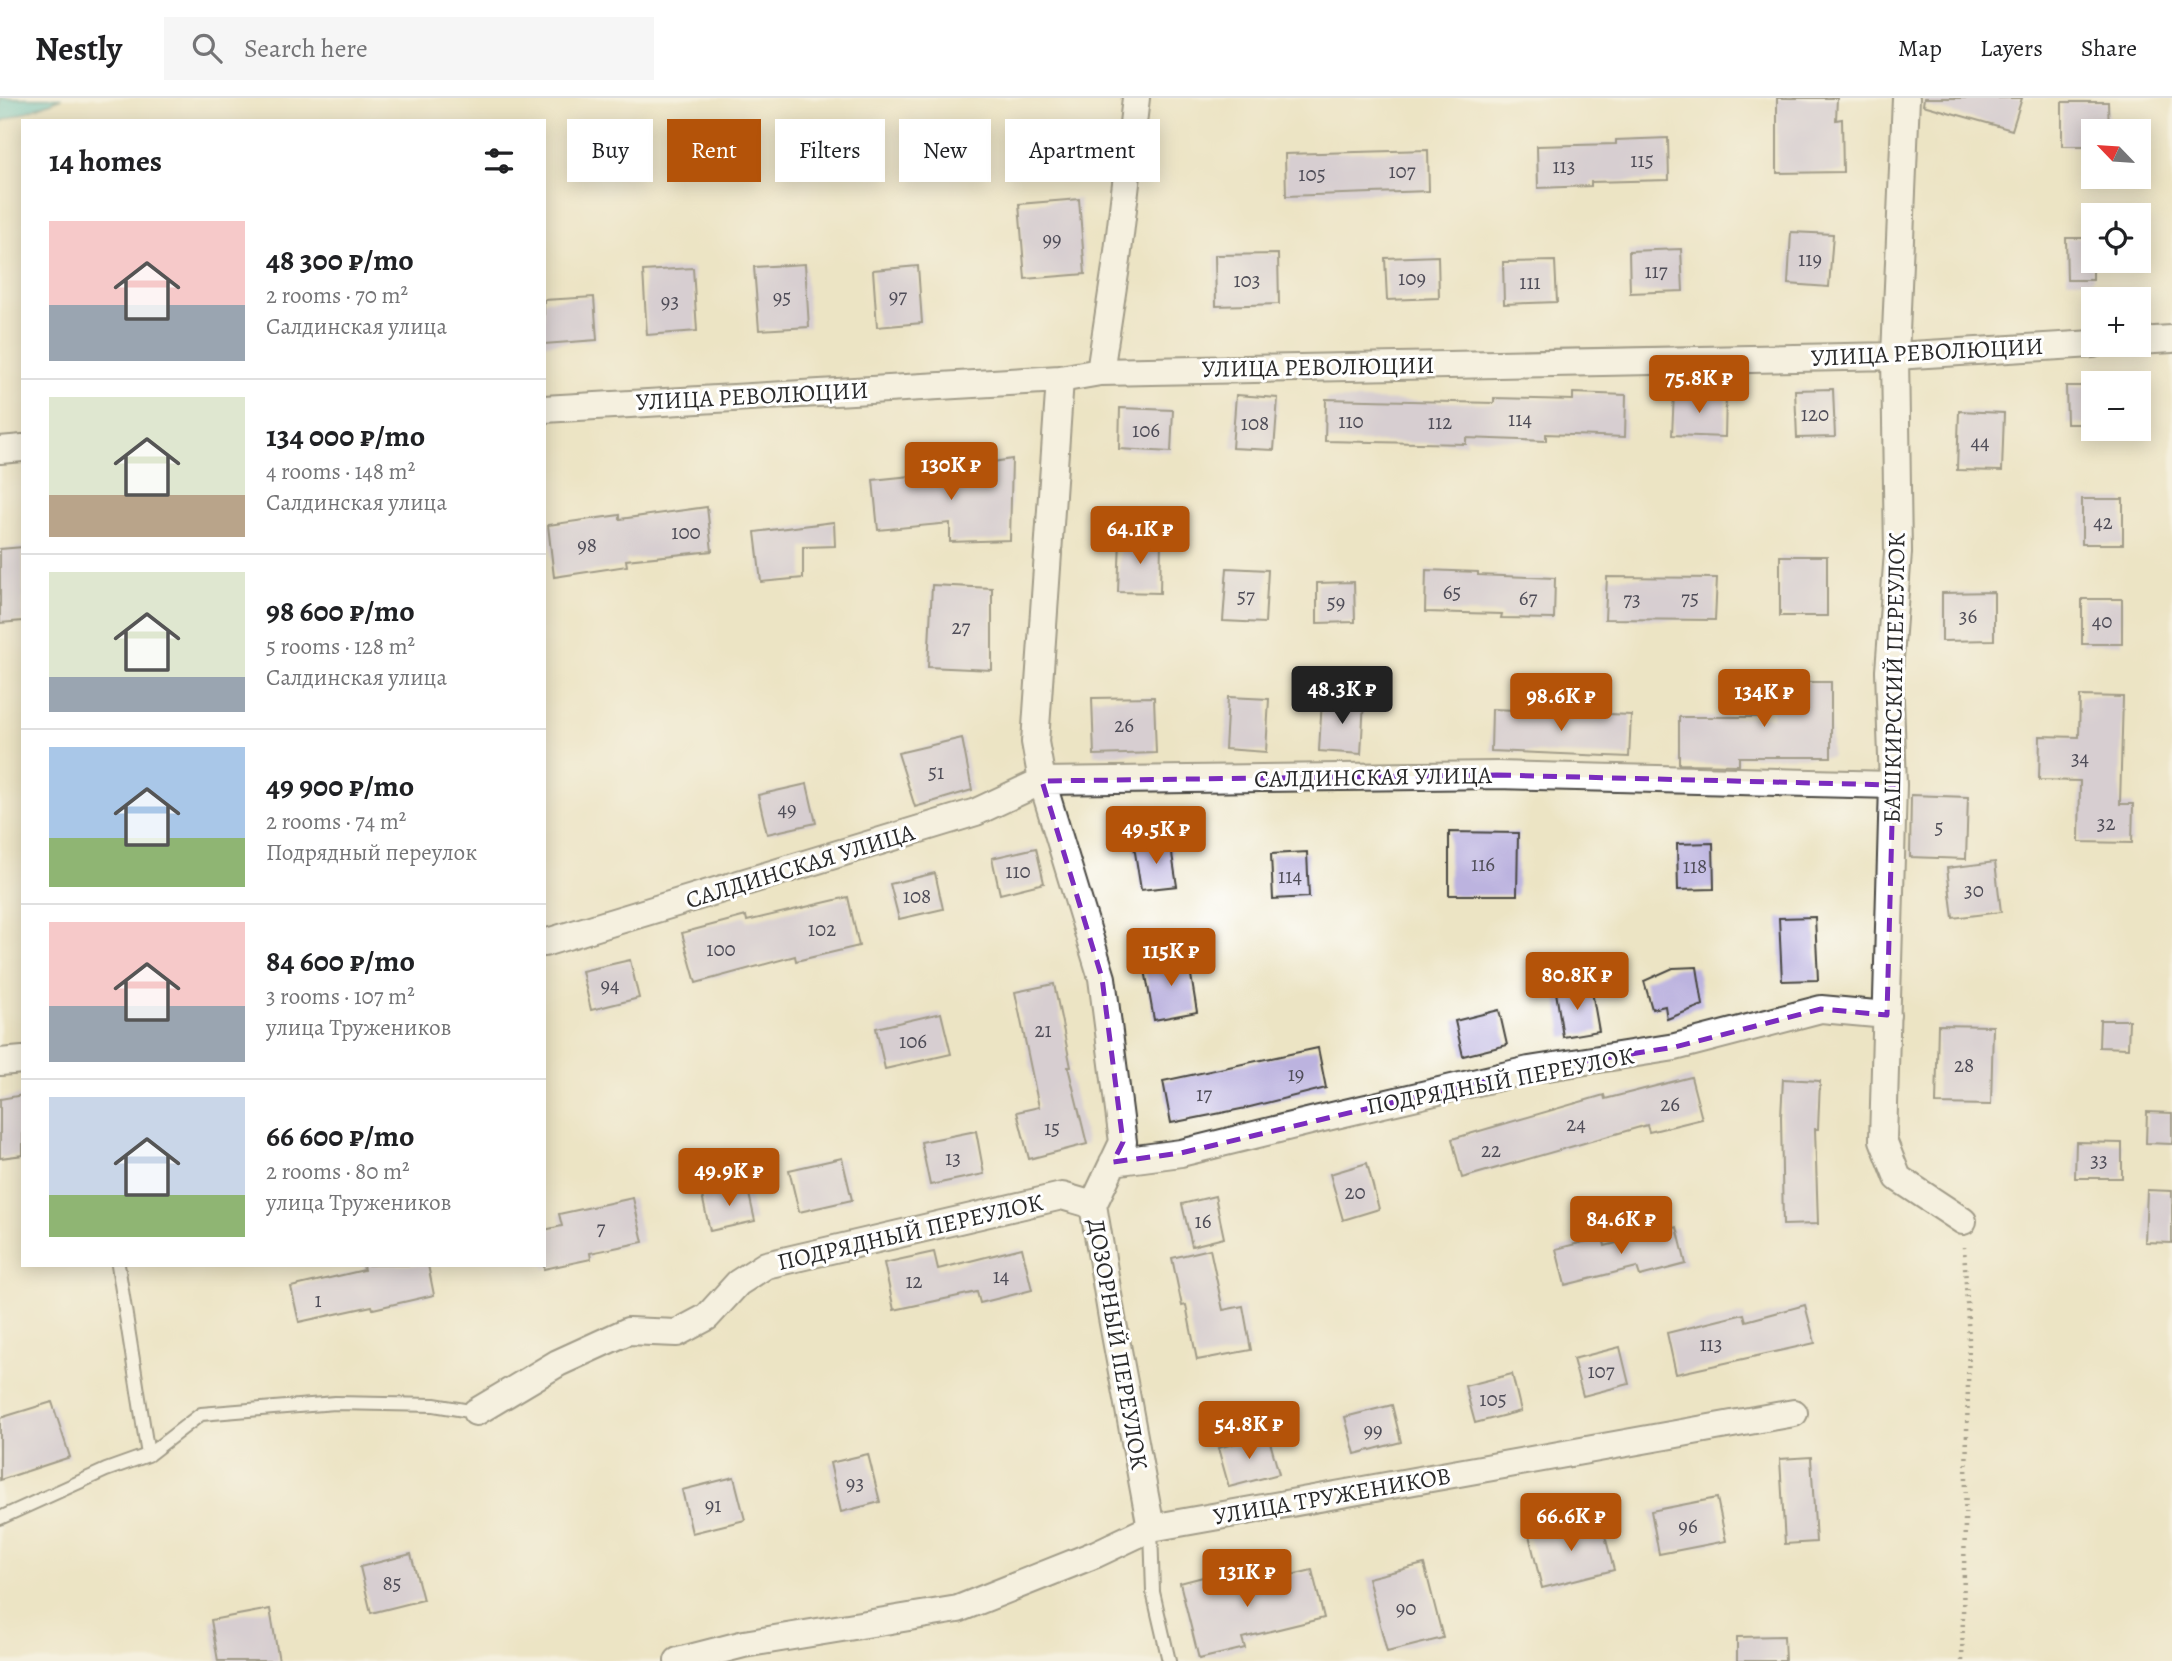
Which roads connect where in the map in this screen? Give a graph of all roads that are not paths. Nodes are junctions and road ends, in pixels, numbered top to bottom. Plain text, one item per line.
1 (1136, 98) edge
2 (1906, 98) edge
3 (2172, 339) edge
4 (2151, 340) edge
5 (2081, 345) edge
6 (1895, 355) junction
7 (1100, 372) junction
8 (1060, 379) junction
9 (546, 409) edge
10 (21, 448) edge
11 (0, 450) edge
12 (1042, 781) junction
13 (1893, 785) junction
14 (546, 942) edge
15 (1887, 1015) junction
16 (21, 1060) edge
17 (0, 1062) edge
18 (1113, 1162) junction
19 (1094, 1205) junction
20 (1963, 1222) road end
21 (118, 1267) edge
22 (476, 1412) joint
23 (1794, 1413) dead end
24 (148, 1455) junction
25 (0, 1518) edge
26 (1151, 1528) junction
27 (746, 1652) edge
28 (678, 1661) edge
29 (1169, 1661) edge

1 - 7 street
2 - 6 street, БАШКИРСКИЙ ПЕРЕУЛОК
3 - 4 street
5 - 6 street, УЛИЦА РЕВОЛЮЦИИ
6 - 7 street, УЛИЦА РЕВОЛЮЦИИ
6 - 13 street, БАШКИРСКИЙ ПЕРЕУЛОК
7 - 8 street, УЛИЦА РЕВОЛЮЦИИ
8 - 9 street, УЛИЦА РЕВОЛЮЦИИ
8 - 12 street, ДОЗОРНЫЙ ПЕРЕУЛОК
10 - 11 street
12 - 13 street, САЛДИНСКАЯ УЛИЦА
12 - 14 street, САЛДИНСКАЯ УЛИЦА
12 - 18 street, ДОЗОРНЫЙ ПЕРЕУЛОК
13 - 15 street, БАШКИРСКИЙ ПЕРЕУЛОК
15 - 18 street, ПОДРЯДНЫЙ ПЕРЕУЛОК
15 - 20 street, БАШКИРСКИЙ ПЕРЕУЛОК
16 - 17 street
18 - 19 street, ДОЗОРНЫЙ ПЕРЕУЛОК
19 - 22 street, ПОДРЯДНЫЙ ПЕРЕУЛОК
19 - 26 street, ДОЗОРНЫЙ ПЕРЕУЛОК
21 - 24 lane
22 - 24 lane
23 - 26 street, УЛИЦА ТРУЖЕНИКОВ
24 - 25 lane
26 - 27 street, УЛИЦА ТРУЖЕНИКОВ
26 - 29 lane
27 - 28 street, УЛИЦА ТРУЖЕНИКОВ

